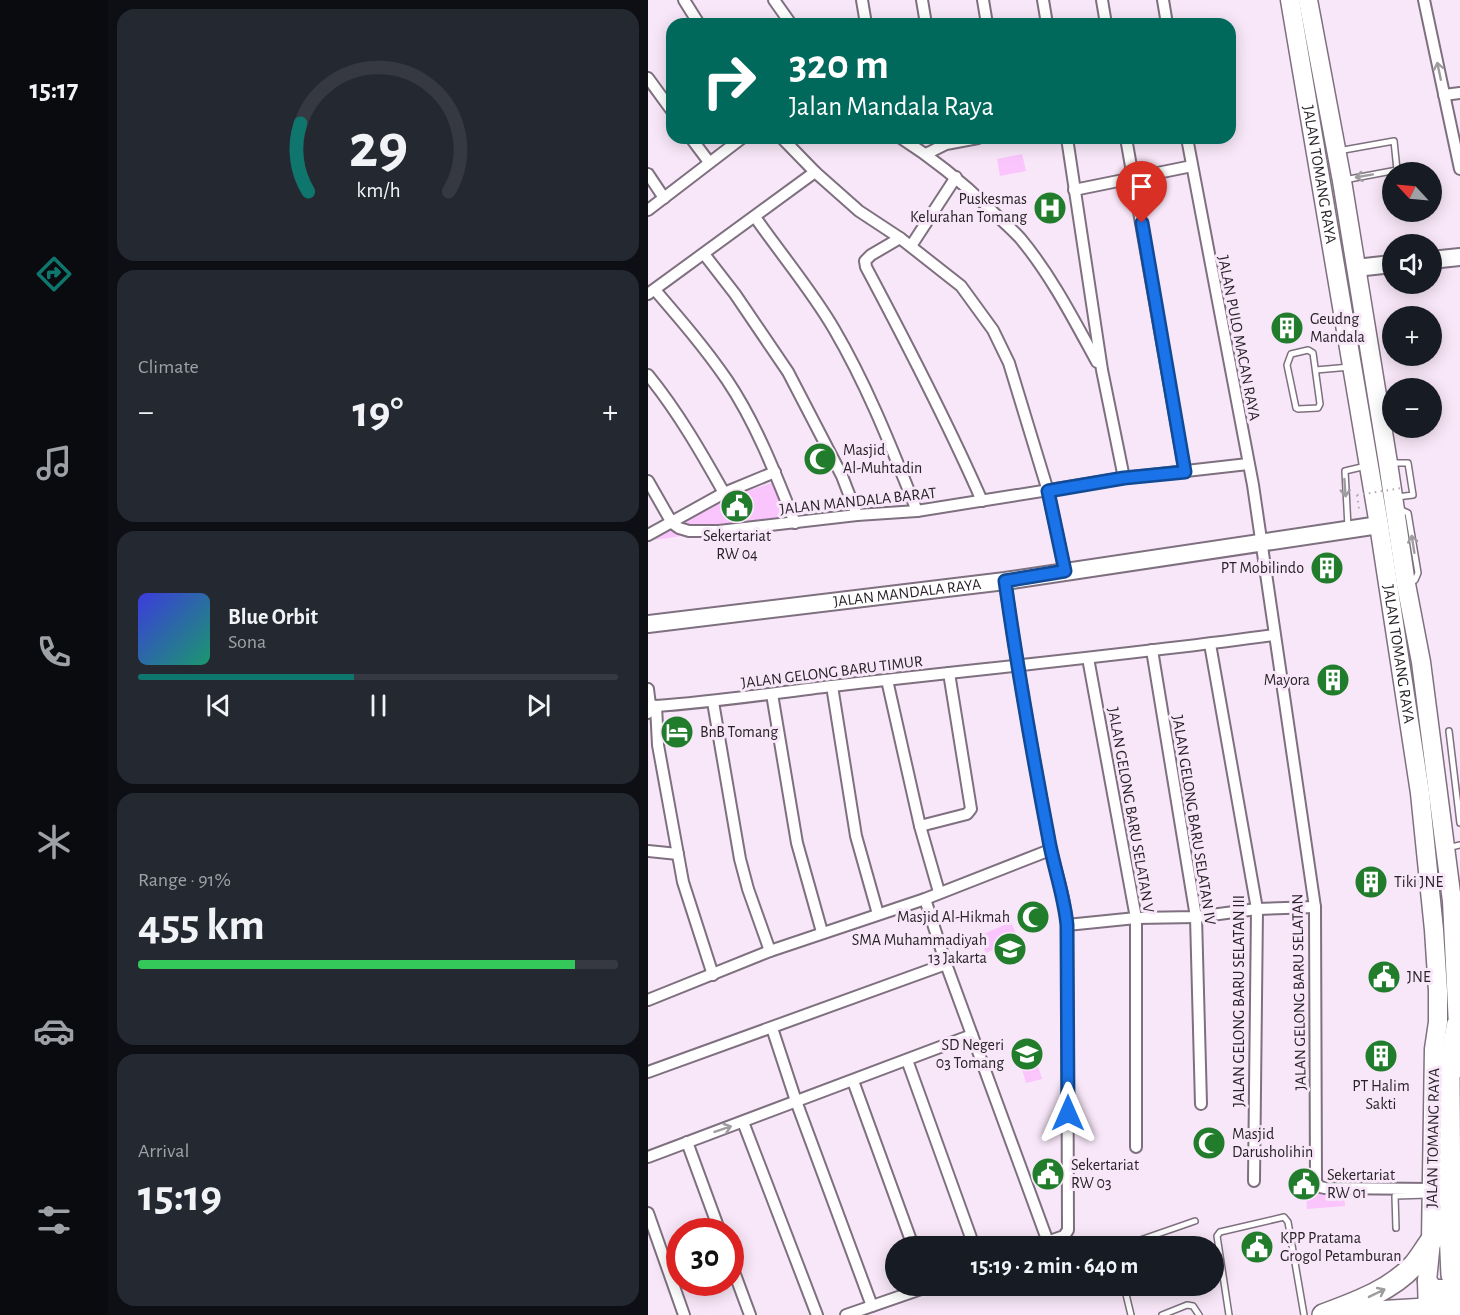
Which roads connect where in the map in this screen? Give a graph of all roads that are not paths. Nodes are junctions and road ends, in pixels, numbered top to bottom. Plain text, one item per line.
1 (684, 0) edge
2 (774, 0) edge
3 (922, 0) edge
4 (983, 0) edge
5 (1043, 0) edge
6 (1102, 0) edge
7 (1163, 0) edge
8 (1292, 0) edge
9 (1304, 0) edge
10 (1308, 0) edge
11 (1424, 0) edge
12 (862, 2) edge
13 (695, 18) edge
14 (787, 18) edge
15 (865, 18) edge
16 (925, 18) edge
17 (986, 18) edge
18 (1046, 18) edge
19 (1105, 18) edge
20 (1166, 18) edge
21 (648, 78) edge
22 (1460, 93) edge
23 (1444, 95) junction
24 (666, 103) edge
25 (696, 144) edge
26 (734, 144) edge
27 (788, 144) edge
28 (910, 144) edge
29 (941, 144) edge
30 (1067, 144) edge
31 (1127, 144) edge
32 (1188, 144) edge
33 (1336, 151) junction
34 (926, 154) junction
35 (709, 162) junction
36 (1192, 166) junction
37 (1460, 169) edge
38 (815, 172) junction
39 (648, 174) edge
40 (956, 177) junction
41 (1134, 178) junction
42 (1342, 180) junction
43 (1074, 190) junction
44 (664, 198) junction
45 (648, 210) edge
46 (755, 217) junction
47 (900, 238) junction
48 (911, 246) junction
49 (704, 254) junction
50 (1460, 257) edge
51 (1442, 259) edge
52 (1382, 265) edge
53 (1356, 268) junction
54 (651, 292) edge
55 (1351, 366) junction
56 (1102, 370) junction
57 (1316, 370) junction
58 (648, 375) edge
59 (1248, 464) junction
60 (1367, 465) junction
61 (775, 472) junction
62 (1185, 472) junction
63 (1124, 478) junction
64 (648, 481) edge
65 (1048, 491) junction
66 (724, 493) junction
67 (982, 501) junction
68 (917, 511) junction
69 (857, 515) junction
70 (672, 523) junction
71 (795, 523) junction
72 (1379, 525) junction
73 (1348, 529) junction
74 (648, 535) edge
75 (1261, 543) junction
76 (1065, 571) junction
77 (1005, 581) junction
78 (648, 624) edge
79 (1274, 635) junction
80 (1210, 644) junction
81 (1152, 650) junction
82 (1088, 658) junction
83 (1017, 667) junction
84 (949, 673) junction
85 (887, 680) junction
86 (832, 686) junction
87 (648, 689) edge
88 (772, 694) junction
89 (713, 702) junction
90 (651, 708) edge
91 (1449, 731) dead end
92 (1445, 782) junction
93 (1460, 823) edge
94 (920, 826) junction
95 (1453, 846) edge
96 (1050, 850) junction
97 (648, 851) edge
98 (678, 855) junction
99 (939, 892) junction
100 (925, 899) junction
101 (1456, 900) edge
102 (1315, 907) junction
103 (1257, 909) junction
104 (878, 914) junction
105 (1196, 917) junction
106 (1136, 918) junction
107 (1067, 925) junction
108 (1434, 930) junction
109 (822, 933) junction
110 (770, 951) junction
111 (946, 964) junction
112 (713, 975) junction
113 (1458, 984) edge
114 (648, 1000) edge
115 (772, 1028) junction
116 (972, 1035) junction
117 (1458, 1039) junction
118 (907, 1059) junction
119 (1460, 1068) edge
120 (648, 1072) edge
121 (853, 1080) junction
122 (796, 1101) junction
123 (1201, 1104) dead end
124 (742, 1122) junction
125 (687, 1142) junction
126 (1136, 1147) dead end
127 (648, 1157) edge
128 (1442, 1161) dead end
129 (1254, 1181) dead end
130 (1432, 1192) junction
131 (648, 1213) edge
132 (715, 1218) edge
133 (1195, 1221) dead end
134 (1396, 1228) dead end
135 (909, 1236) edge
136 (970, 1236) edge
137 (1046, 1236) edge
138 (1064, 1236) edge
139 (1152, 1236) edge
140 (1431, 1241) junction
141 (743, 1296) edge
142 (900, 1296) edge
143 (1126, 1296) edge
144 (1441, 1299) edge
145 (872, 1306) junction
146 (684, 1315) edge
147 (750, 1315) edge
148 (817, 1315) edge
149 (846, 1315) edge
150 (1131, 1315) edge
151 (1162, 1315) edge
152 (1199, 1315) edge
153 (1229, 1315) edge
154 (1304, 1315) edge
155 (1323, 1315) edge
156 (1330, 1315) edge

1 - 13 street
2 - 14 street
3 - 16 street
4 - 17 street
5 - 18 street
6 - 19 street
7 - 20 street
8 - 55 main road, JALAN TOMANG RAYA
8 - 108 lane
9 - 128 lane
10 - 33 main road, JALAN TOMANG RAYA
23 -> 11 street
12 - 15 street
21 - 24 street
22 - 23 street
23 - 37 street
25 - 35 street
26 - 35 street
27 - 38 street
28 - 34 street
29 - 34 street
30 - 43 street
31 - 41 street
32 - 36 street, JALAN PULO MACAN RAYA
33 - 42 main road, JALAN TOMANG RAYA
33 -> 42 lane
34 - 40 street
35 - 44 street
36 - 41 street
36 - 59 street, JALAN PULO MACAN RAYA
38 - 46 street
38 - 47 street
39 - 44 street
40 - 48 street
40 - 56 street
41 - 43 street
41 - 62 street
42 - 53 main road, JALAN TOMANG RAYA
43 - 56 street
44 - 45 street
46 - 49 street
46 - 68 street
47 - 48 street
47 - 67 street
48 - 65 street
49 - 54 street
49 - 69 street
50 - 51 street
52 - 53 street
53 - 92 main road, JALAN TOMANG RAYA
54 - 61 street
55 - 57 lane
55 - 60 main road, JALAN TOMANG RAYA
56 - 63 street
57 - 57 lane
58 - 66 street
59 - 62 street, JALAN MANDALA BARAT
59 - 75 street, JALAN PULO MACAN RAYA
60 - 72 main road, JALAN TOMANG RAYA
60 -> 73 lane
61 - 66 street
61 - 71 street
62 - 63 street, JALAN MANDALA BARAT
63 - 65 street, JALAN MANDALA BARAT
64 - 70 street
65 - 67 street, JALAN MANDALA BARAT
65 - 76 street
66 - 70 street
67 - 68 street, JALAN MANDALA BARAT
68 - 69 street, JALAN MANDALA BARAT
69 - 71 street, JALAN MANDALA BARAT
70 - 71 street, JALAN MANDALA BARAT
70 - 74 street
72 - 73 street, JALAN MANDALA RAYA
72 - 108 main road, JALAN TOMANG RAYA
73 - 75 street, JALAN MANDALA RAYA
75 - 76 street, JALAN MANDALA RAYA
75 - 79 street, JALAN GELONG BARU SELATAN
76 - 77 street, JALAN MANDALA RAYA
77 - 78 street, JALAN MANDALA RAYA
77 - 83 street
79 - 80 street, JALAN GELONG BARU TIMUR
79 - 102 street, JALAN GELONG BARU SELATAN
80 - 81 street, JALAN GELONG BARU TIMUR
80 - 103 street, JALAN GELONG BARU SELATAN III
81 - 82 street, JALAN GELONG BARU TIMUR
81 - 105 street, JALAN GELONG BARU SELATAN IV
82 - 83 street, JALAN GELONG BARU TIMUR
82 - 106 street, JALAN GELONG BARU SELATAN V
83 - 84 street, JALAN GELONG BARU TIMUR
83 - 96 street
84 - 85 street, JALAN GELONG BARU TIMUR
84 - 94 street
85 - 86 street, JALAN GELONG BARU TIMUR
85 - 94 street
86 - 88 street, JALAN GELONG BARU TIMUR
86 - 104 street
87 - 90 street
88 - 89 street, JALAN GELONG BARU TIMUR
88 - 109 street
89 - 90 street, JALAN GELONG BARU TIMUR
89 - 110 street
90 - 98 street
91 - 92 lane
92 - 93 lane
92 - 95 main road, JALAN TOMANG RAYA
94 - 99 street
95 - 101 main road, JALAN TOMANG RAYA
96 - 99 street
96 - 107 street
97 - 98 street
98 - 112 street
99 - 100 street
100 - 104 street
100 - 111 street
101 - 113 main road, JALAN TOMANG RAYA
102 - 103 street
102 - 130 street, JALAN GELONG BARU SELATAN
103 - 105 street
103 - 129 street, JALAN GELONG BARU SELATAN III
104 - 109 street
105 - 106 street
105 - 123 street, JALAN GELONG BARU SELATAN IV
106 - 107 street
106 - 126 street, JALAN GELONG BARU SELATAN V
107 - 138 street
108 - 130 main road, JALAN TOMANG RAYA
109 - 110 street
110 - 112 street
111 - 115 street
111 - 116 street
112 - 114 street
113 - 117 main road, JALAN TOMANG RAYA
115 - 120 street
115 - 122 street
116 - 118 street
116 - 137 street
117 - 119 main road, JALAN TOMANG RAYA
117 - 144 highway
118 - 121 street
118 - 136 street
121 - 122 street
121 - 135 street
122 - 124 street
122 - 145 street
125 -> 124 street
124 - 148 street
125 - 127 street
125 - 132 street
130 - 134 lane
130 - 140 main road, JALAN TOMANG RAYA
131 - 146 street
133 - 139 lane
140 - 144 main road, JALAN TOMANG RAYA
155 -> 140 highway
141 - 147 street
142 - 145 street
143 - 150 lane
144 - 156 highway
145 - 149 street
151 - 152 lane
153 - 154 lane

